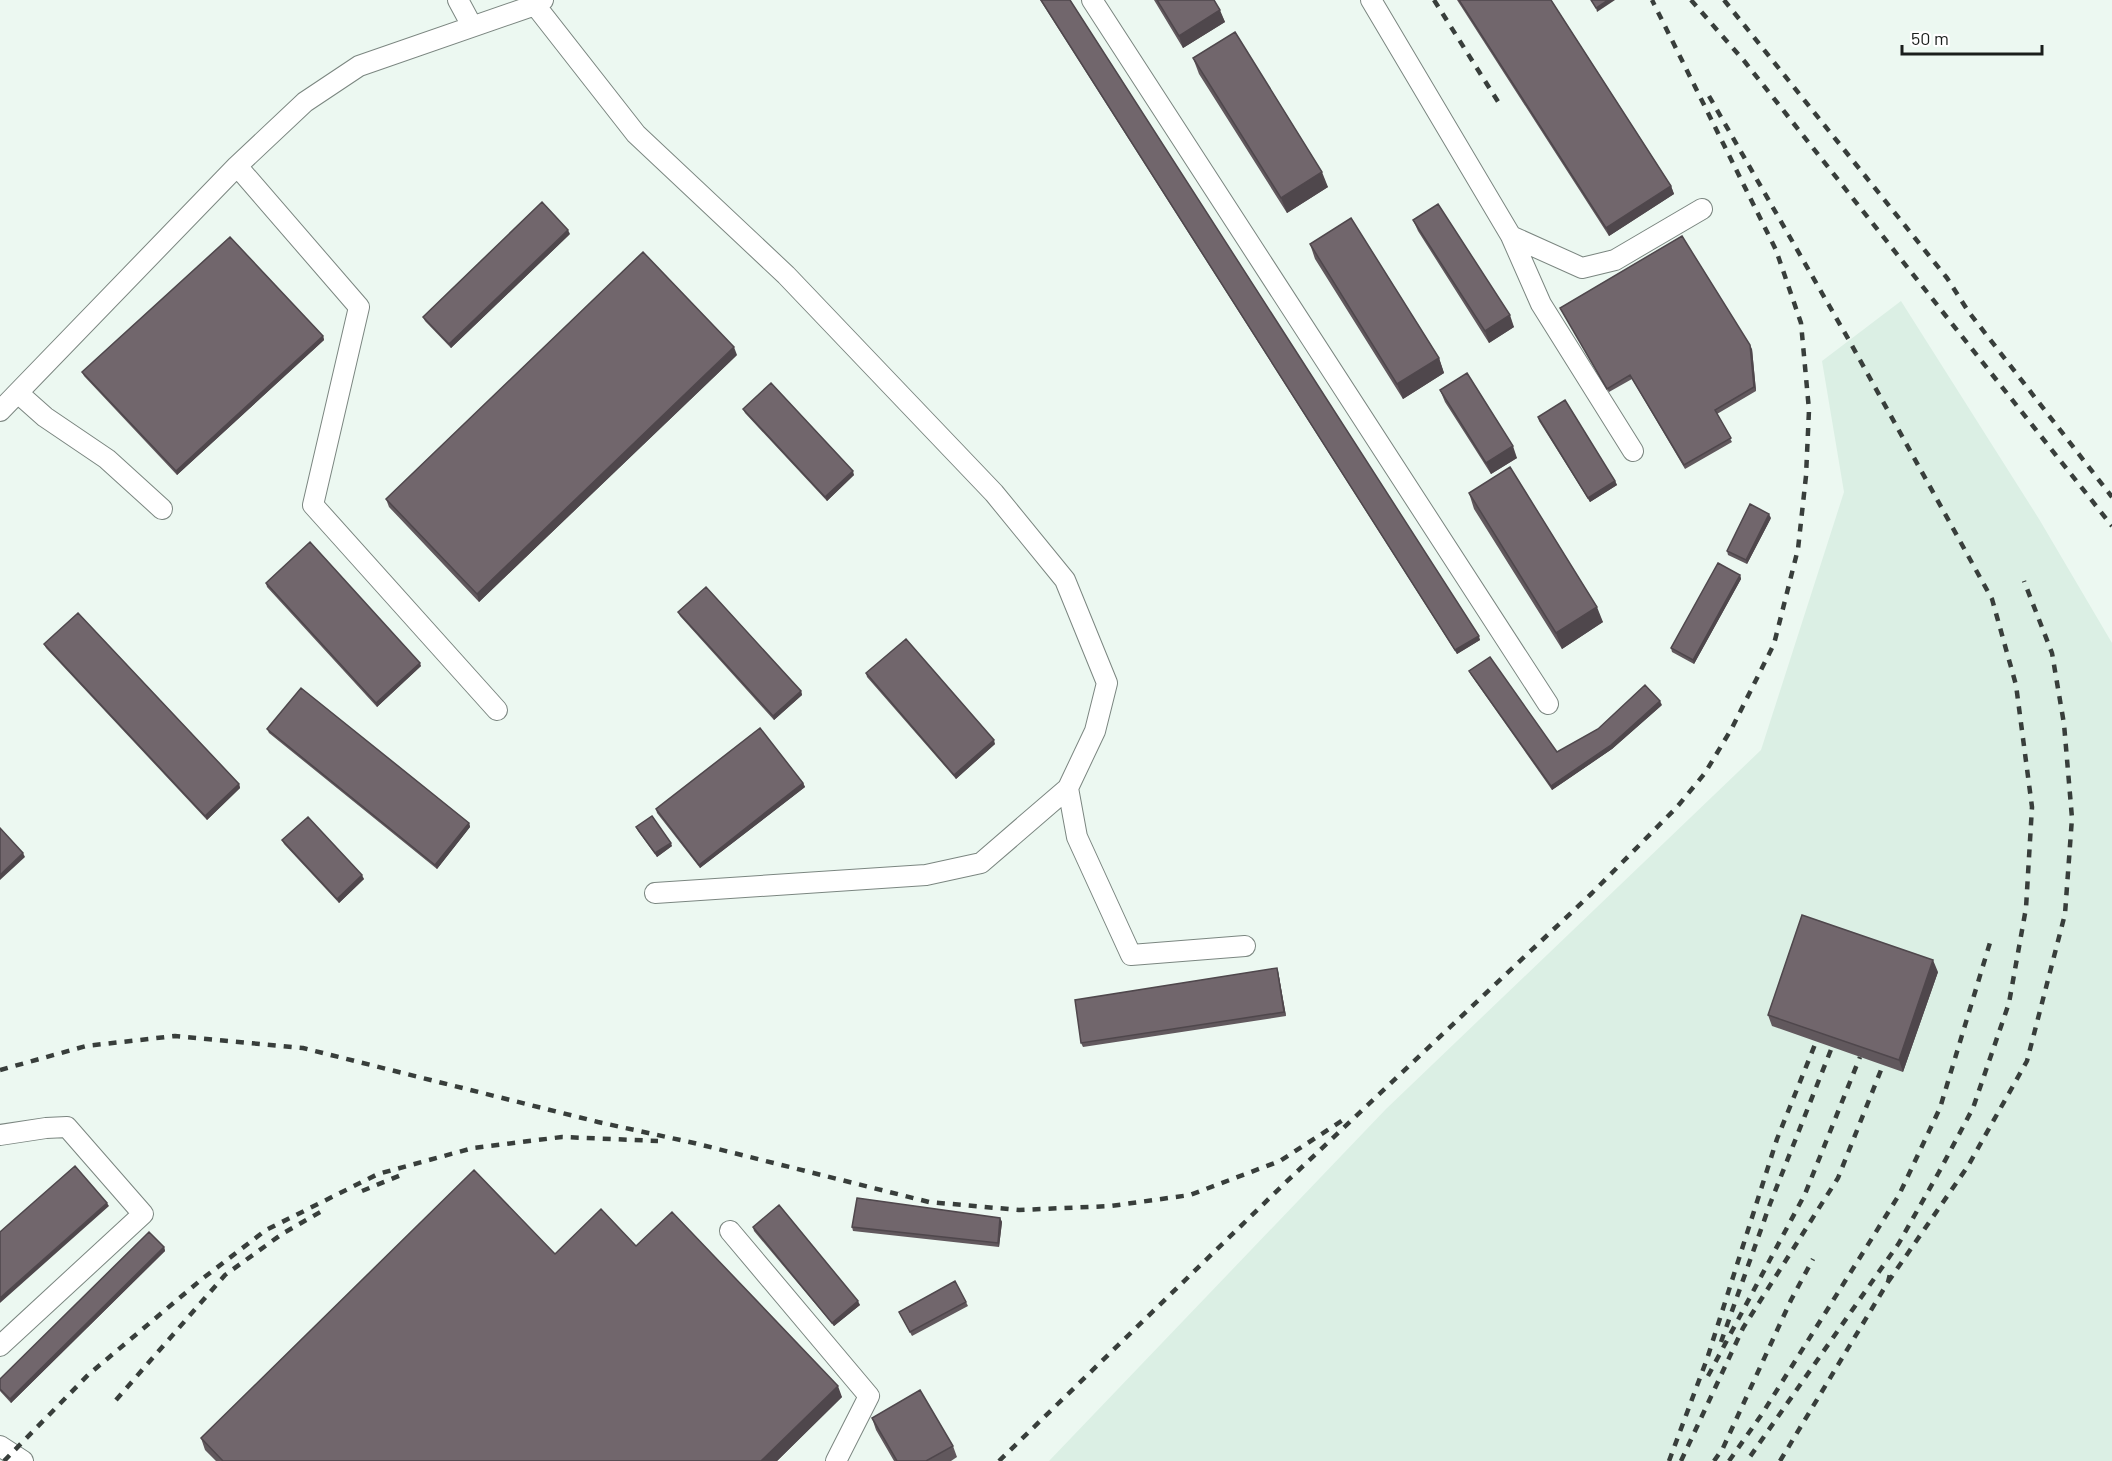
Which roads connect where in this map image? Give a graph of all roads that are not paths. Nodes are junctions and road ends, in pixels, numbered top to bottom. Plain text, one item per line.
1 (458, 0) edge
2 (1092, 0) edge
3 (1371, 0) edge
4 (539, 3) edge
5 (472, 26) junction
6 (237, 166) junction
7 (1702, 209) dead end
8 (1511, 236) junction
9 (18, 393) junction
10 (0, 411) edge
11 (1633, 451) dead end
12 (162, 509) dead end
13 (1548, 704) dead end
14 (497, 710) dead end
15 (1068, 788) junction
16 (655, 893) dead end
17 (1245, 946) dead end
18 (0, 1134) edge
19 (730, 1231) dead end
20 (0, 1346) edge
21 (0, 1446) edge
22 (23, 1461) edge
23 (836, 1461) edge

1 - 5 street
2 - 13 street
3 - 8 street
4 - 5 street
4 - 15 street
5 - 6 street
6 - 9 street
6 - 14 street
7 - 8 street
8 - 11 street
9 - 10 street
9 - 12 street
15 - 16 street
15 - 17 street
18 - 20 street
19 - 23 street
21 - 22 street

